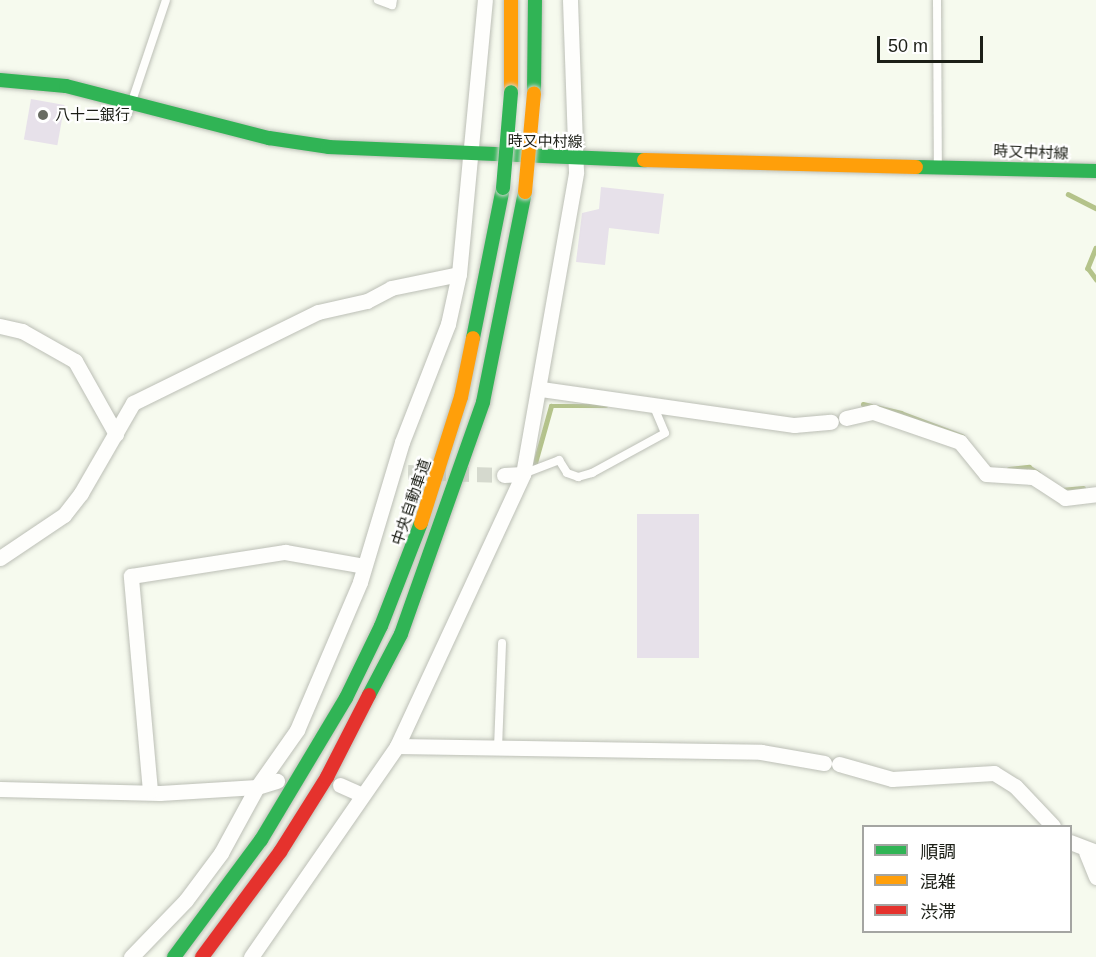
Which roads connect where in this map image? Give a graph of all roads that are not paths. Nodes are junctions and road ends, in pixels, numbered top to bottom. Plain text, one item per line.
1 (166, 0) edge
2 (378, 0) edge
3 (393, 0) edge
4 (485, 0) edge
5 (511, 0) edge
6 (535, 0) edge
7 (570, 0) edge
8 (937, 0) edge
9 (0, 80) edge
10 (128, 109) junction
11 (472, 156) junction
12 (576, 159) junction
13 (938, 166) junction
14 (1096, 171) edge
15 (459, 274) junction
16 (0, 326) edge
17 (541, 389) junction
18 (654, 407) junction
19 (116, 434) junction
20 (523, 474) junction
21 (504, 475) tunnel mouth
22 (1096, 494) edge
23 (0, 558) edge
24 (364, 566) junction
25 (502, 643) dead end
26 (397, 746) junction
27 (498, 748) junction
28 (277, 781) dead end
29 (340, 785) dead end
30 (257, 787) junction
31 (0, 789) edge
32 (150, 791) junction
33 (362, 795) junction
34 (1052, 825) edge
35 (1072, 842) edge
36 (1091, 852) edge
37 (1096, 877) edge
38 (131, 957) edge
39 (174, 957) edge
40 (202, 957) edge
41 (251, 957) edge

1 - 10 lane
2 - 3 lane
4 - 11 street
5 - 39 main road, 中央自動車道, bridge
6 - 40 main road, bridge
7 - 12 street
8 - 13 lane
9 - 10 main road, 時又中村線
10 - 11 main road, 時又中村線
11 - 12 main road, 時又中村線
11 - 15 street
12 - 13 main road, 時又中村線
12 - 17 street
13 - 14 main road, 時又中村線
15 - 19 street
15 - 24 street
16 - 19 street
17 - 18 street
17 - 20 street
18 - 20 lane
18 - 22 street
19 - 23 street
20 - 21 street
20 - 26 street
24 - 30 street
24 - 32 street
25 - 27 lane
26 - 27 street
26 - 33 street
27 - 34 street
28 - 30 street
29 - 33 street
30 - 32 street
30 - 38 street
31 - 32 street
33 - 41 street
35 - 36 street
36 - 37 street

